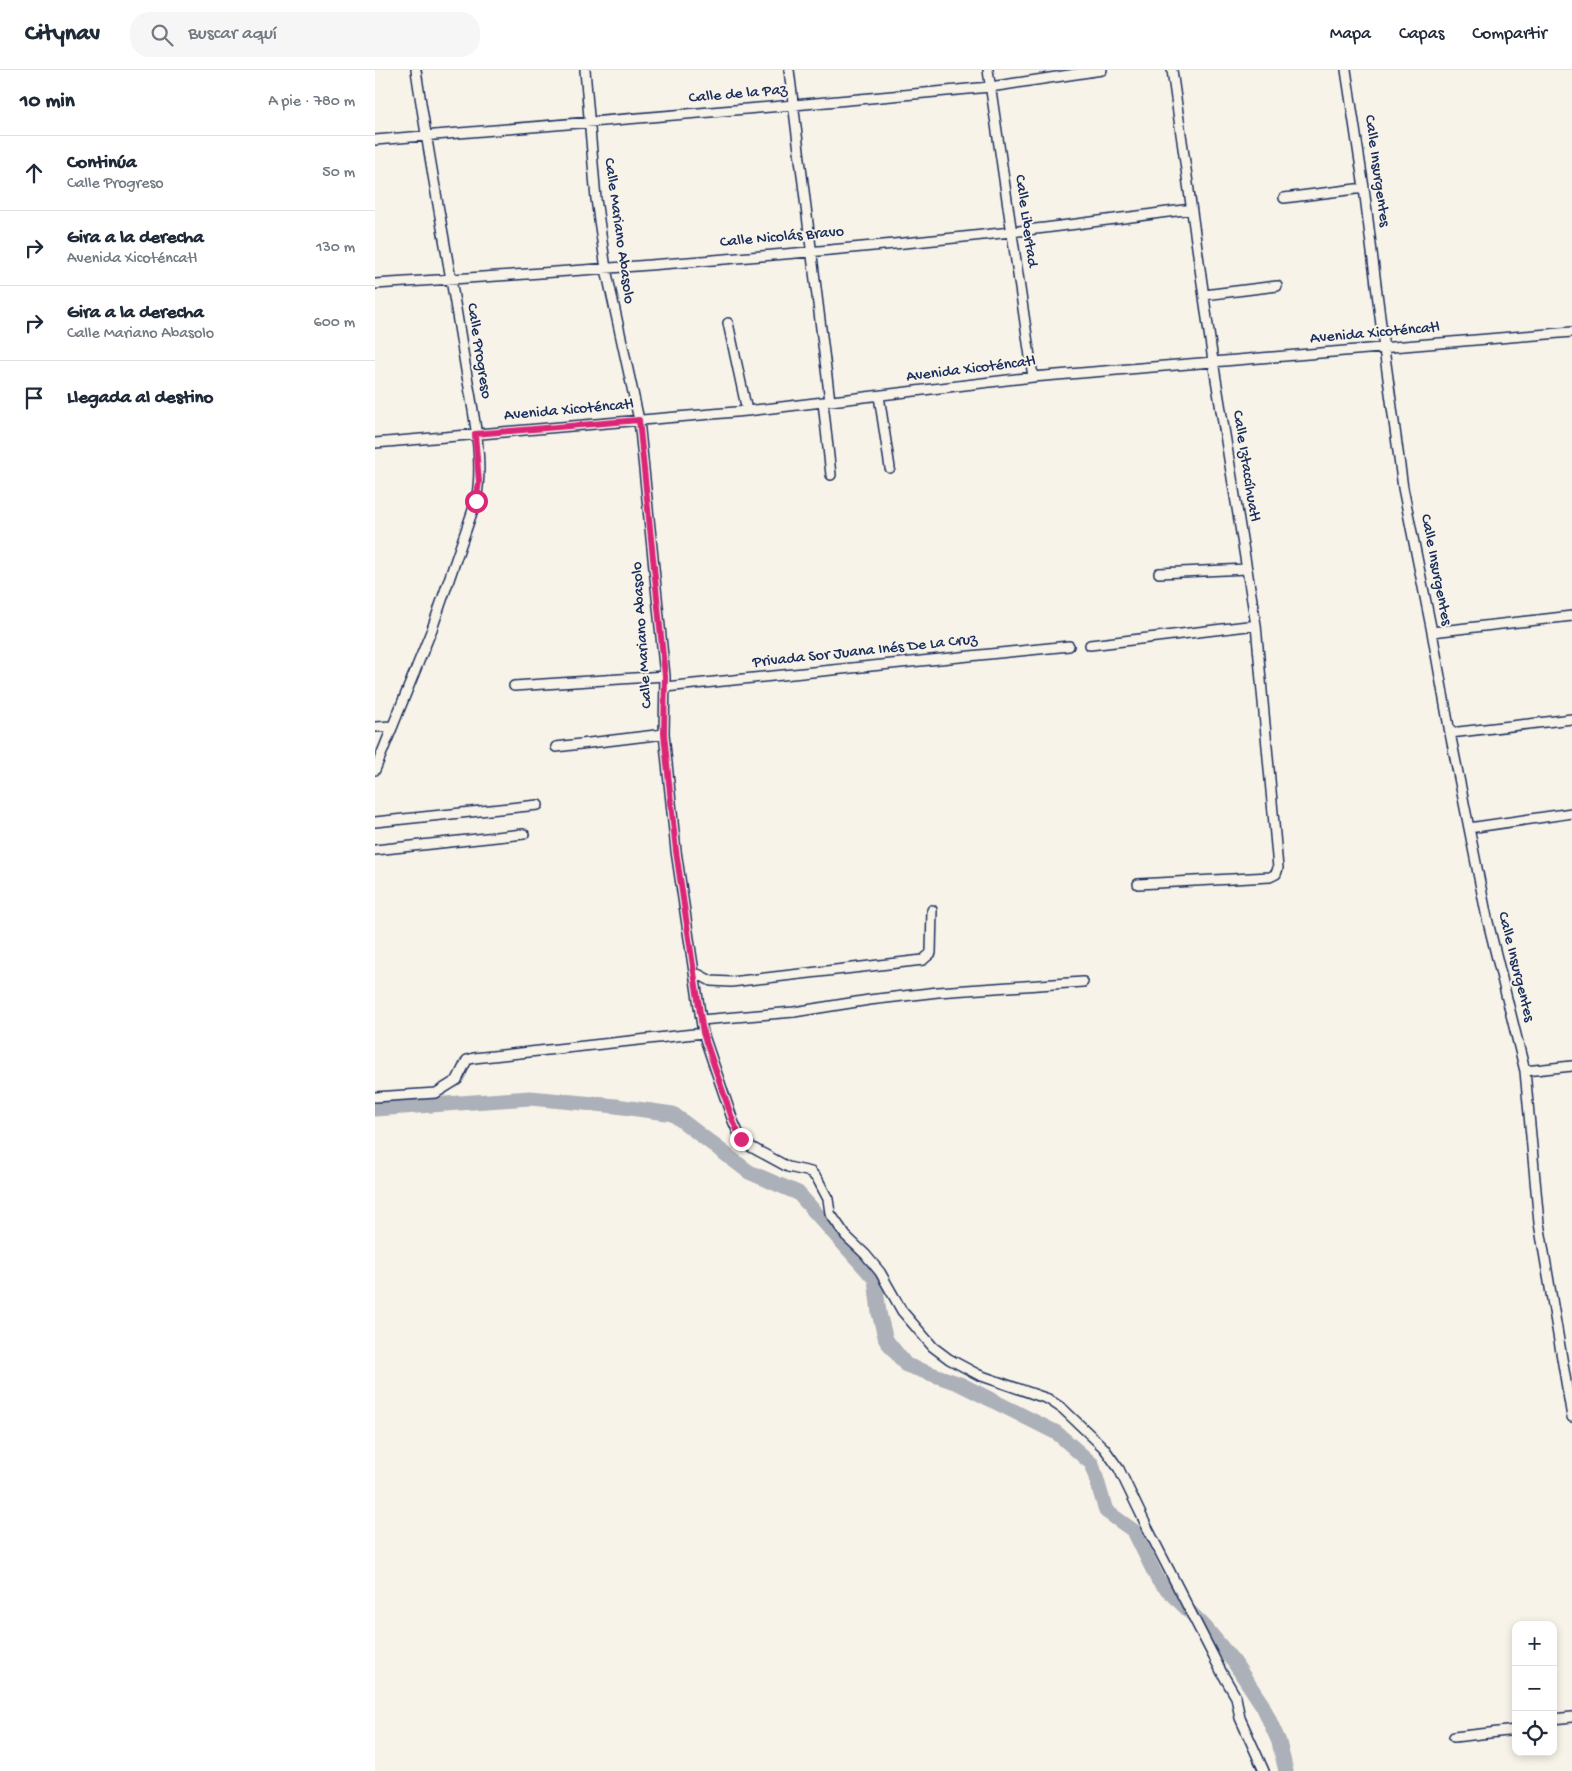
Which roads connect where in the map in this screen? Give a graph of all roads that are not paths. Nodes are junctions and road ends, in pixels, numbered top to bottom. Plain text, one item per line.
1 (416, 70) edge
2 (585, 70) edge
3 (789, 70) edge
4 (988, 70) edge
5 (1102, 70) edge
6 (1172, 70) edge
7 (1347, 70) edge
8 (990, 87) junction
9 (794, 105) junction
10 (589, 123) junction
11 (425, 135) junction
12 (375, 140) edge
13 (1364, 188) junction
14 (1284, 198) dead end
15 (1191, 209) junction
16 (1012, 232) junction
17 (812, 250) junction
18 (606, 269) junction
19 (451, 280) junction
20 (375, 284) edge
21 (1277, 286) dead end
22 (1204, 295) junction
23 (728, 323) dead end
24 (1572, 332) edge
25 (1384, 348) junction
26 (1213, 361) junction
27 (1033, 377) junction
28 (879, 396) junction
29 (826, 402) junction
30 (747, 411) junction
31 (639, 420) junction
32 (475, 434) junction
33 (375, 443) edge
34 (890, 468) dead end
35 (831, 475) dead end
36 (1247, 569) junction
37 (1159, 573) dead end
38 (1572, 616) edge
39 (1257, 625) junction
40 (1432, 632) junction
41 (1090, 645) dead end
42 (1069, 646) dead end
43 (665, 676) junction
44 (514, 686) dead end
45 (665, 687) junction
46 (1572, 719) edge
47 (393, 726) junction
48 (375, 727) edge
49 (1450, 733) junction
50 (664, 734) junction
51 (556, 747) dead end
52 (375, 770) edge
53 (538, 806) dead end
54 (1572, 812) edge
55 (375, 822) edge
56 (1469, 828) junction
57 (524, 834) dead end
58 (375, 850) edge
59 (1138, 884) dead end
60 (932, 910) dead end
61 (694, 972) junction
62 (1083, 982) dead end
63 (701, 1020) junction
64 (703, 1033) junction
65 (1572, 1066) edge
66 (1525, 1071) junction
67 (375, 1097) edge
68 (1572, 1417) edge
69 (1572, 1718) edge
70 (1557, 1719) edge
71 (1512, 1730) edge
72 (1454, 1737) dead end
73 (1264, 1771) edge

1 - 11 street, Calle Progreso
2 - 10 street, Calle Mariano Abasolo
3 - 9 street
4 - 8 street, Calle Libertad
5 - 8 street, Calle de la Paz
6 - 15 street, Calle Iztaccíhuatl
7 - 13 street, Calle Insurgentes
8 - 9 street, Calle de la Paz
8 - 16 street, Calle Libertad
9 - 10 street, Calle de la Paz
9 - 17 street
10 - 11 street, Calle de la Paz
10 - 18 street, Calle Mariano Abasolo
11 - 12 street, Calle de la Paz
11 - 19 street, Calle Progreso
13 - 14 street
13 - 25 street, Calle Insurgentes
15 - 16 street, Calle Nicolás Bravo
15 - 22 street, Calle Iztaccíhuatl
16 - 17 street, Calle Nicolás Bravo
16 - 27 street, Calle Libertad
17 - 18 street, Calle Nicolás Bravo
17 - 29 street
18 - 19 street, Calle Nicolás Bravo
18 - 31 street, Calle Mariano Abasolo
19 - 20 street, Calle Nicolás Bravo
19 - 32 street, Calle Progreso
21 - 22 street
22 - 26 street, Calle Iztaccíhuatl
23 - 30 street
24 - 25 street, Avenida Xicoténcatl
25 - 26 street, Avenida Xicoténcatl
25 - 40 street, Calle Insurgentes
26 - 27 street, Avenida Xicoténcatl
26 - 36 street, Calle Iztaccíhuatl
27 - 28 street, Avenida Xicoténcatl
28 - 29 street, Avenida Xicoténcatl
28 - 34 street
29 - 30 street, Avenida Xicoténcatl
29 - 35 street
30 - 31 street, Avenida Xicoténcatl
31 - 32 street, Avenida Xicoténcatl
31 - 43 street, Calle Mariano Abasolo
32 - 33 street, Avenida Xicoténcatl
32 - 47 street, Calle Progreso
36 - 37 street
36 - 39 street, Calle Iztaccíhuatl
38 - 40 street
39 - 41 street
39 - 59 street, Calle Iztaccíhuatl
40 - 49 street, Calle Insurgentes
42 - 45 street, Privada Sor Juana Inés De La Cruz
43 - 44 street
43 - 45 street, Calle Mariano Abasolo
45 - 50 street, Calle Mariano Abasolo
46 - 49 street
47 - 48 street
47 - 52 street, Calle Progreso
49 - 56 street, Calle Insurgentes
50 - 51 street
50 - 61 street, Calle Mariano Abasolo
53 - 55 street
54 - 56 street
56 - 66 street, Calle Insurgentes
57 - 58 street
60 - 61 street
61 - 63 street, Calle Mariano Abasolo
62 - 63 street
63 - 64 street, Calle Mariano Abasolo
64 - 67 street
64 - 73 street, Calle Mariano Abasolo
65 - 66 street
66 - 68 street, Calle Insurgentes
69 - 70 street
71 - 72 street

